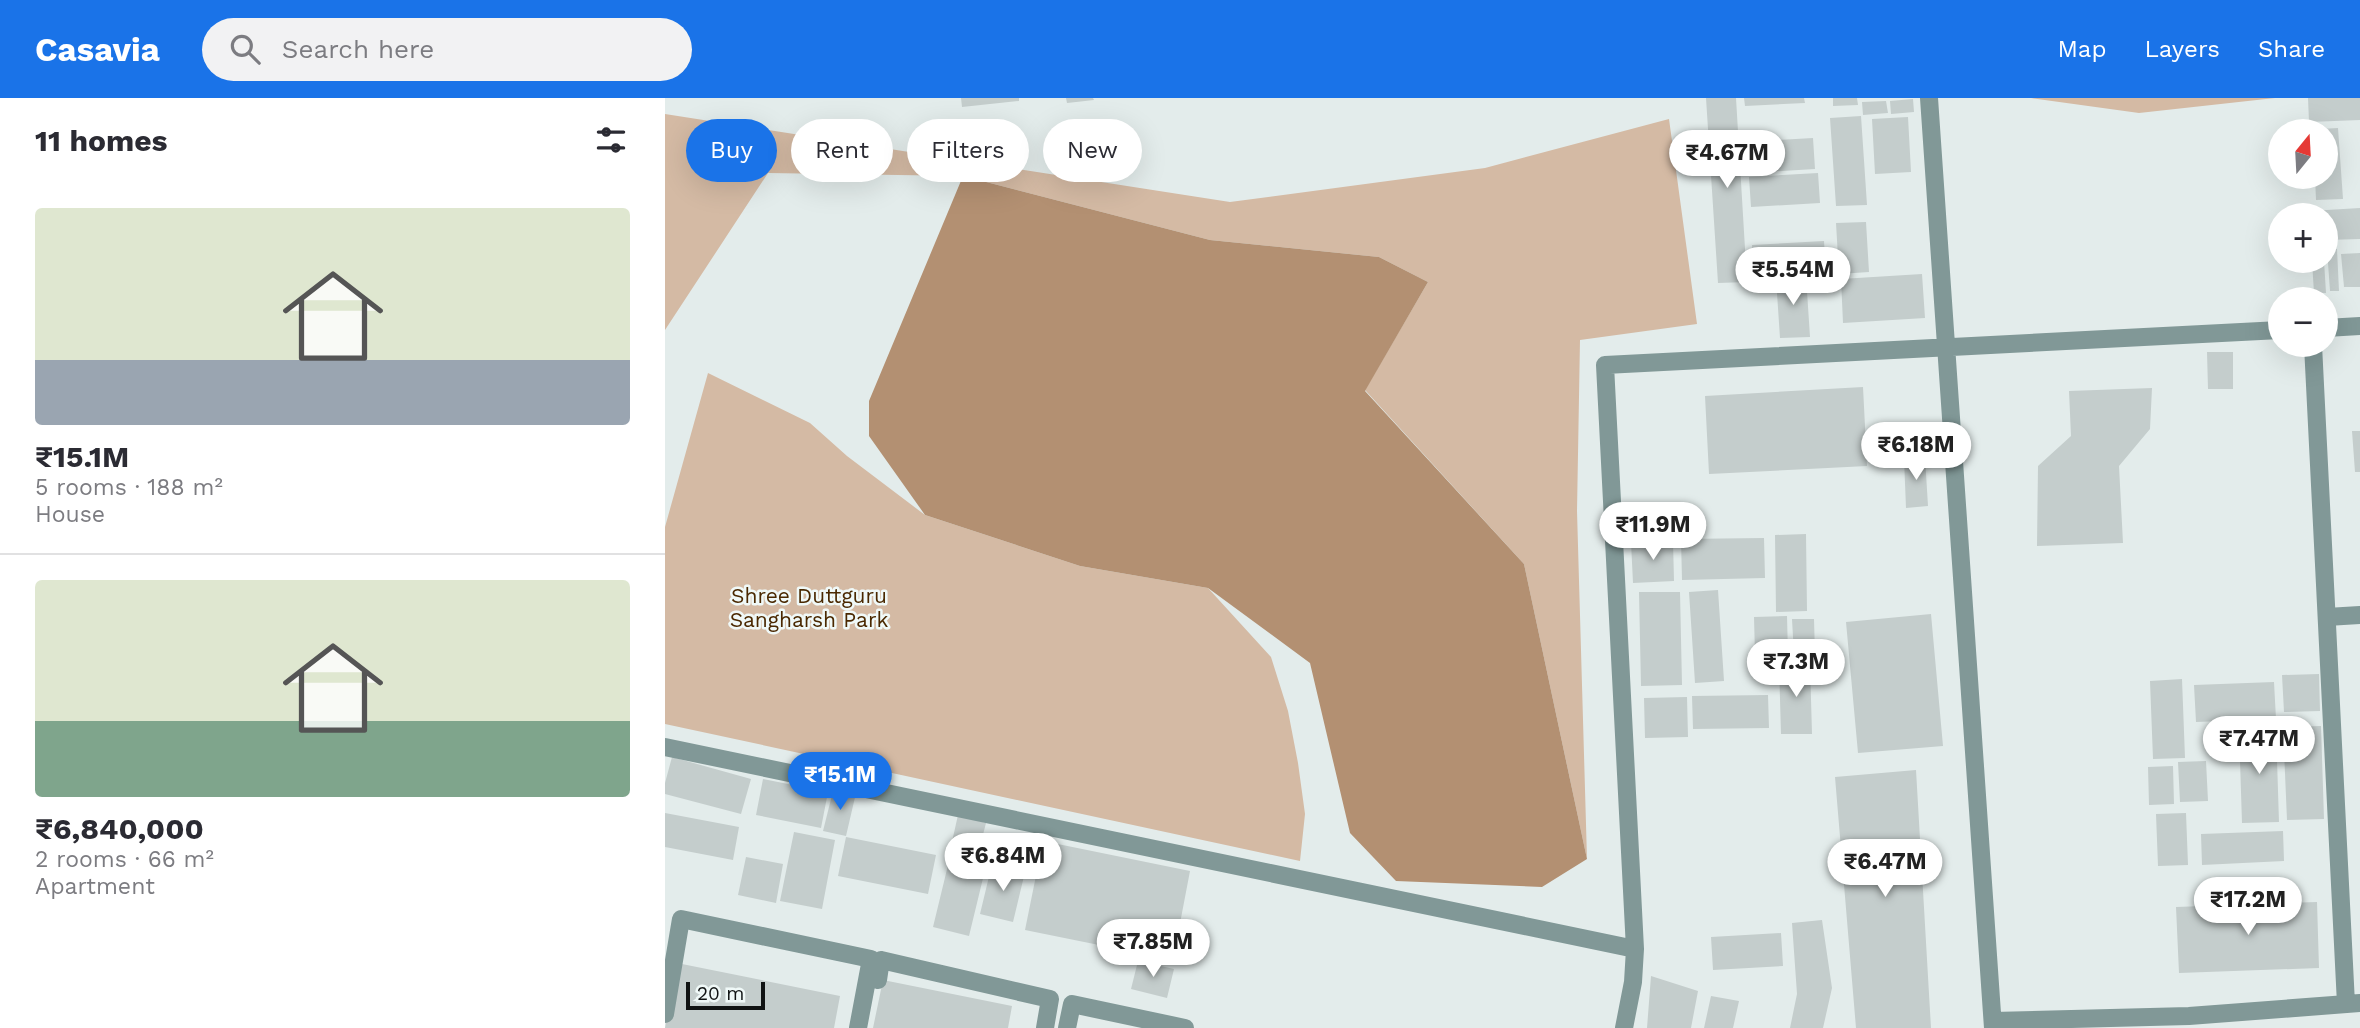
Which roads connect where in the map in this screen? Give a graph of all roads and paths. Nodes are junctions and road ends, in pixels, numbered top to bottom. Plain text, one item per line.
1 (1929, 98) edge
2 (2360, 326) edge
3 (2338, 327) edge
4 (2268, 331) edge
5 (1946, 347) junction
6 (2314, 357) edge
7 (2360, 615) edge
8 (2327, 617) junction
9 (665, 747) edge
10 (1635, 949) junction
11 (2353, 1003) edge
12 (665, 1013) edge
13 (2221, 1021) edge
14 (2188, 1022) edge
15 (1993, 1025) edge
16 (858, 1028) edge
17 (869, 1028) edge
18 (1045, 1028) edge
19 (1067, 1028) edge
20 (1185, 1028) edge
21 (1624, 1028) edge

1 - 5 street
2 - 3 street
4 - 5 street
5 - 10 street
5 - 15 street
6 - 8 street
7 - 8 street
8 - 11 street
9 - 10 street
10 - 21 street
11 - 13 street
12 - 16 street
13 - 14 street
14 - 15 street
17 - 18 street
19 - 20 street

